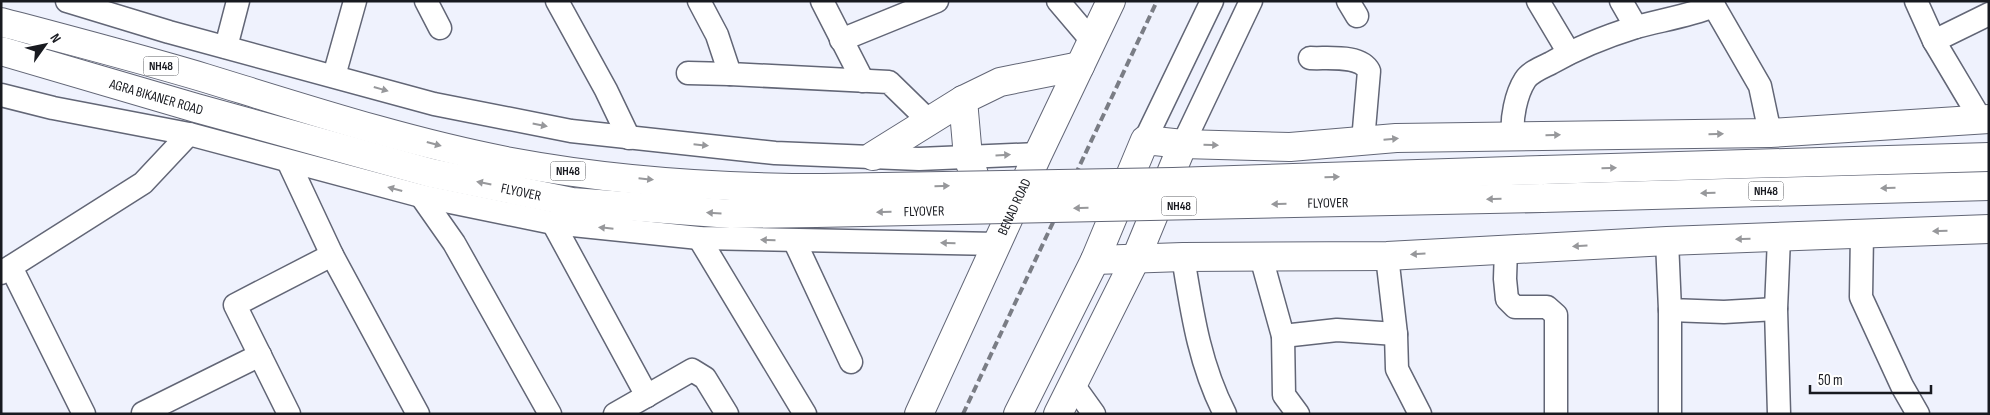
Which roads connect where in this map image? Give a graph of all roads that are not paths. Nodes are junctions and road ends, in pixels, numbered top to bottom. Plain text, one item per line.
1 (67, 1) edge
2 (238, 1) edge
3 (355, 1) edge
4 (426, 1) edge
5 (557, 1) edge
6 (700, 1) edge
7 (822, 1) edge
8 (937, 1) edge
9 (1058, 1) edge
10 (1111, 1) edge
11 (1212, 1) edge
12 (1251, 1) edge
13 (1538, 1) edge
14 (1621, 1) edge
15 (1916, 1) edge
16 (1712, 4) edge
17 (1989, 14) edge
18 (1, 22) edge
19 (1636, 27) junction
20 (440, 28) dead end
21 (841, 40) junction
22 (1092, 41) junction
23 (1934, 41) junction
24 (226, 47) junction
25 (1, 51) edge
26 (1569, 52) junction
27 (1310, 58) dead end
28 (1080, 66) junction
29 (688, 73) dead end
30 (730, 74) junction
31 (334, 76) junction
32 (862, 81) junction
33 (1, 95) edge
34 (963, 100) junction
35 (1985, 119) edge
36 (930, 122) junction
37 (1770, 133) junction
38 (189, 134) junction
39 (1513, 135) junction
40 (628, 138) junction
41 (313, 140) joint
42 (1145, 140) junction
43 (1363, 141) junction
44 (1182, 144) junction
45 (1038, 154) junction
46 (873, 156) junction
47 (968, 157) junction
48 (1989, 157) edge
49 (288, 161) junction
50 (1989, 186) edge
51 (421, 196) junction
52 (553, 222) junction
53 (1989, 229) edge
54 (1862, 234) junction
55 (699, 238) junction
56 (1779, 238) junction
57 (794, 240) junction
58 (1667, 241) junction
59 (997, 244) junction
60 (1506, 249) junction
61 (332, 255) junction
62 (1387, 256) junction
63 (1183, 257) junction
64 (1261, 257) junction
65 (1136, 258) junction
66 (1094, 260) junction
67 (6, 270) edge
68 (1776, 309) junction
69 (1670, 310) junction
70 (1396, 334) junction
71 (1283, 336) junction
72 (260, 355) junction
73 (851, 362) dead end
74 (1074, 386) junction
75 (647, 396) junction
76 (143, 413) edge
77 (84, 414) edge
78 (289, 414) edge
79 (418, 414) edge
80 (550, 414) edge
81 (614, 414) edge
82 (727, 414) edge
83 (805, 414) edge
84 (919, 414) edge
85 (1018, 414) edge
86 (1058, 414) edge
87 (1094, 414) edge
88 (1224, 414) edge
89 (1298, 414) edge
90 (1420, 414) edge
91 (1556, 414) edge
92 (1670, 414) edge
93 (1779, 414) edge
94 (1918, 414) edge

1 - 24 street
2 - 24 street
3 - 31 street
4 - 20 street
5 - 40 street
6 - 30 street
7 - 21 street
8 - 21 street
9 - 22 street
10 - 22 main road, BENAD ROAD
11 - 42 street
12 - 44 street
13 - 26 street
14 - 19 street
15 - 23 street
16 - 19 street
16 - 37 street
17 - 23 street
18 -> 48 main road, FLYOVER / NH48, bridge
19 - 26 street
21 - 32 street
22 - 28 main road, BENAD ROAD
23 - 35 street
24 - 31 street
25 - 41 main road, AGRA BIKANER ROAD / NH48
26 - 39 street
27 - 43 street
28 - 34 main road
28 - 45 main road, BENAD ROAD
29 - 30 street
30 - 32 street
31 -> 40 street
32 - 36 street
33 - 38 street
34 - 36 main road
34 - 47 main road
35 - 37 main road
36 - 46 main road
39 -> 37 main road
38 - 49 street
38 - 67 street
43 -> 39 main road
40 -> 46 street
50 -> 41 main road, FLYOVER / NH48, bridge
42 - 44 main road
42 - 66 main road
44 -> 43 main road
44 - 65 main road
47 -> 45 street
45 - 59 main road, BENAD ROAD
46 - 47 street
47 - 59 main road
51 -> 49 street
49 - 61 street
51 - 52 street
51 - 80 street
55 -> 52 street
52 - 75 street
53 -> 54 main road
54 - 56 main road
54 - 94 street
57 -> 55 street
55 - 83 street
56 -> 58 main road
56 - 68 street
59 -> 57 street
57 - 73 street
58 -> 60 main road
58 - 69 street
59 - 84 main road, BENAD ROAD
60 -> 62 main road
60 - 91 street
61 - 72 street
61 - 79 street
62 - 64 main road
62 - 70 street
63 - 64 main road
63 - 65 main road
63 - 88 street
64 - 71 street
65 - 66 main road
65 - 74 main road
66 - 85 main road
67 - 77 street
68 - 69 street
68 - 93 street
69 - 92 street
70 - 71 street
70 - 90 street
71 - 89 street
72 - 76 street
72 - 78 street
74 - 86 main road
74 - 87 street
75 - 81 street
75 - 82 street

